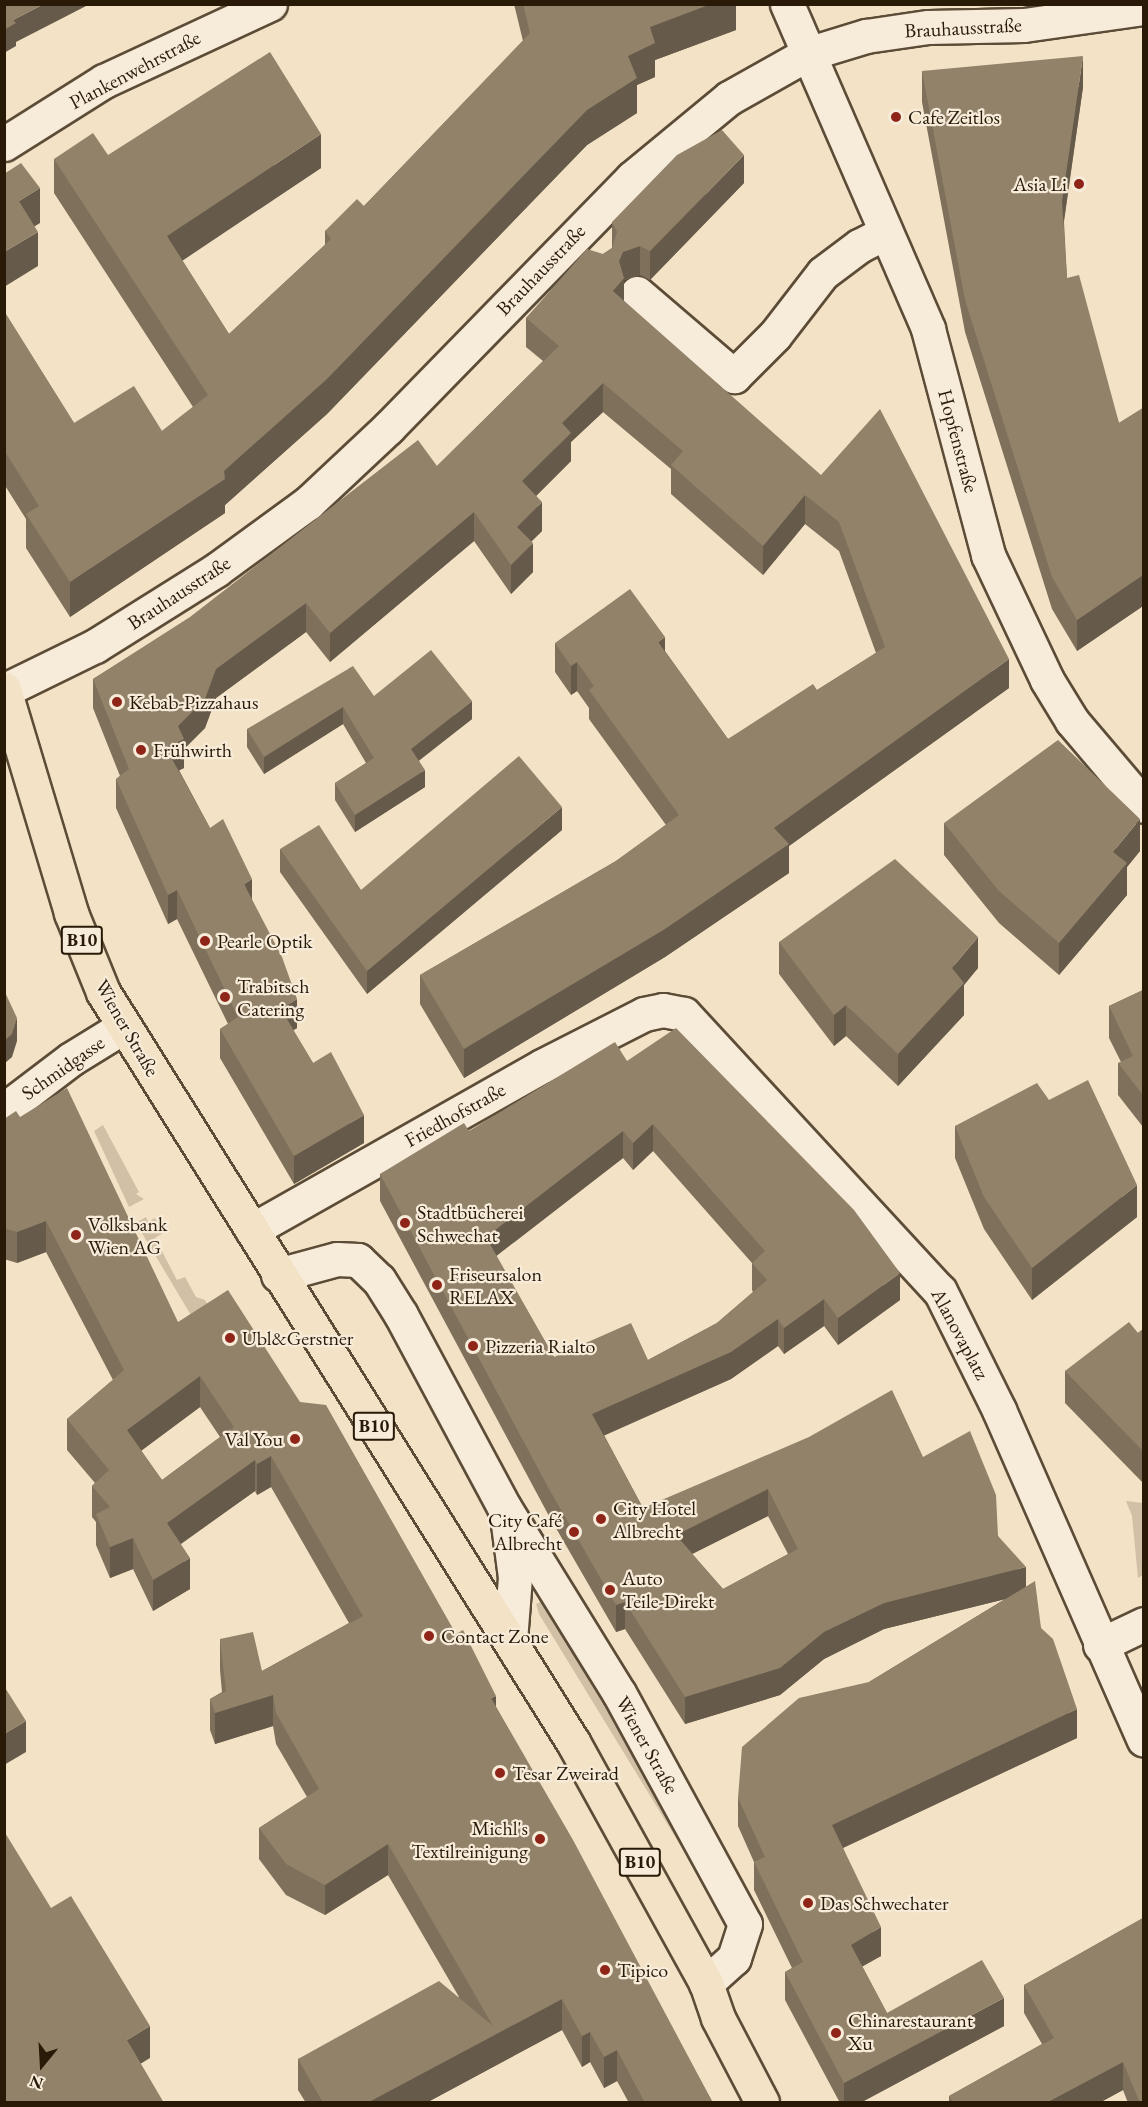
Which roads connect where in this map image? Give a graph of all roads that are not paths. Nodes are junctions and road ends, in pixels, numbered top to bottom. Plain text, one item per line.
1 (270, 4) edge
2 (787, 4) edge
3 (1143, 8) edge
4 (807, 54) junction
5 (4, 144) edge
6 (886, 232) junction
7 (637, 293) dead end
8 (5, 689) edge
9 (1143, 806) edge
10 (663, 1010) joint
11 (123, 1027) junction
12 (4, 1110) edge
13 (252, 1230) junction
14 (278, 1275) junction
15 (504, 1507) junction
16 (1143, 1624) edge
17 (510, 1641) junction
18 (1100, 1646) junction
19 (1143, 1740) edge
20 (706, 1983) junction
21 (762, 2103) edge

1 - 5 street, Plankenwehrstraße
2 - 4 street, Hopfenstraße
3 - 4 street, Brauhausstraße
4 - 6 street, Hopfenstraße
4 - 8 street, Brauhausstraße
6 - 7 street
6 - 9 street, Hopfenstraße
8 - 11 main road, Wiener Straße / B10
10 - 13 street, Friedhofstraße
10 - 18 street, Alanovaplatz
11 - 12 street, Schmidgasse
11 - 13 main road, Wiener Straße / B10
13 - 14 main road, Wiener Straße / B10
14 - 15 street, Wiener Straße
14 - 17 main road, Wiener Straße / B10
15 - 17 street, Wiener Straße
15 - 20 street, Wiener Straße
16 - 18 street
17 - 20 main road, Wiener Straße / B10
18 - 19 street, Alanovaplatz
20 - 21 main road, Wiener Straße / B10

